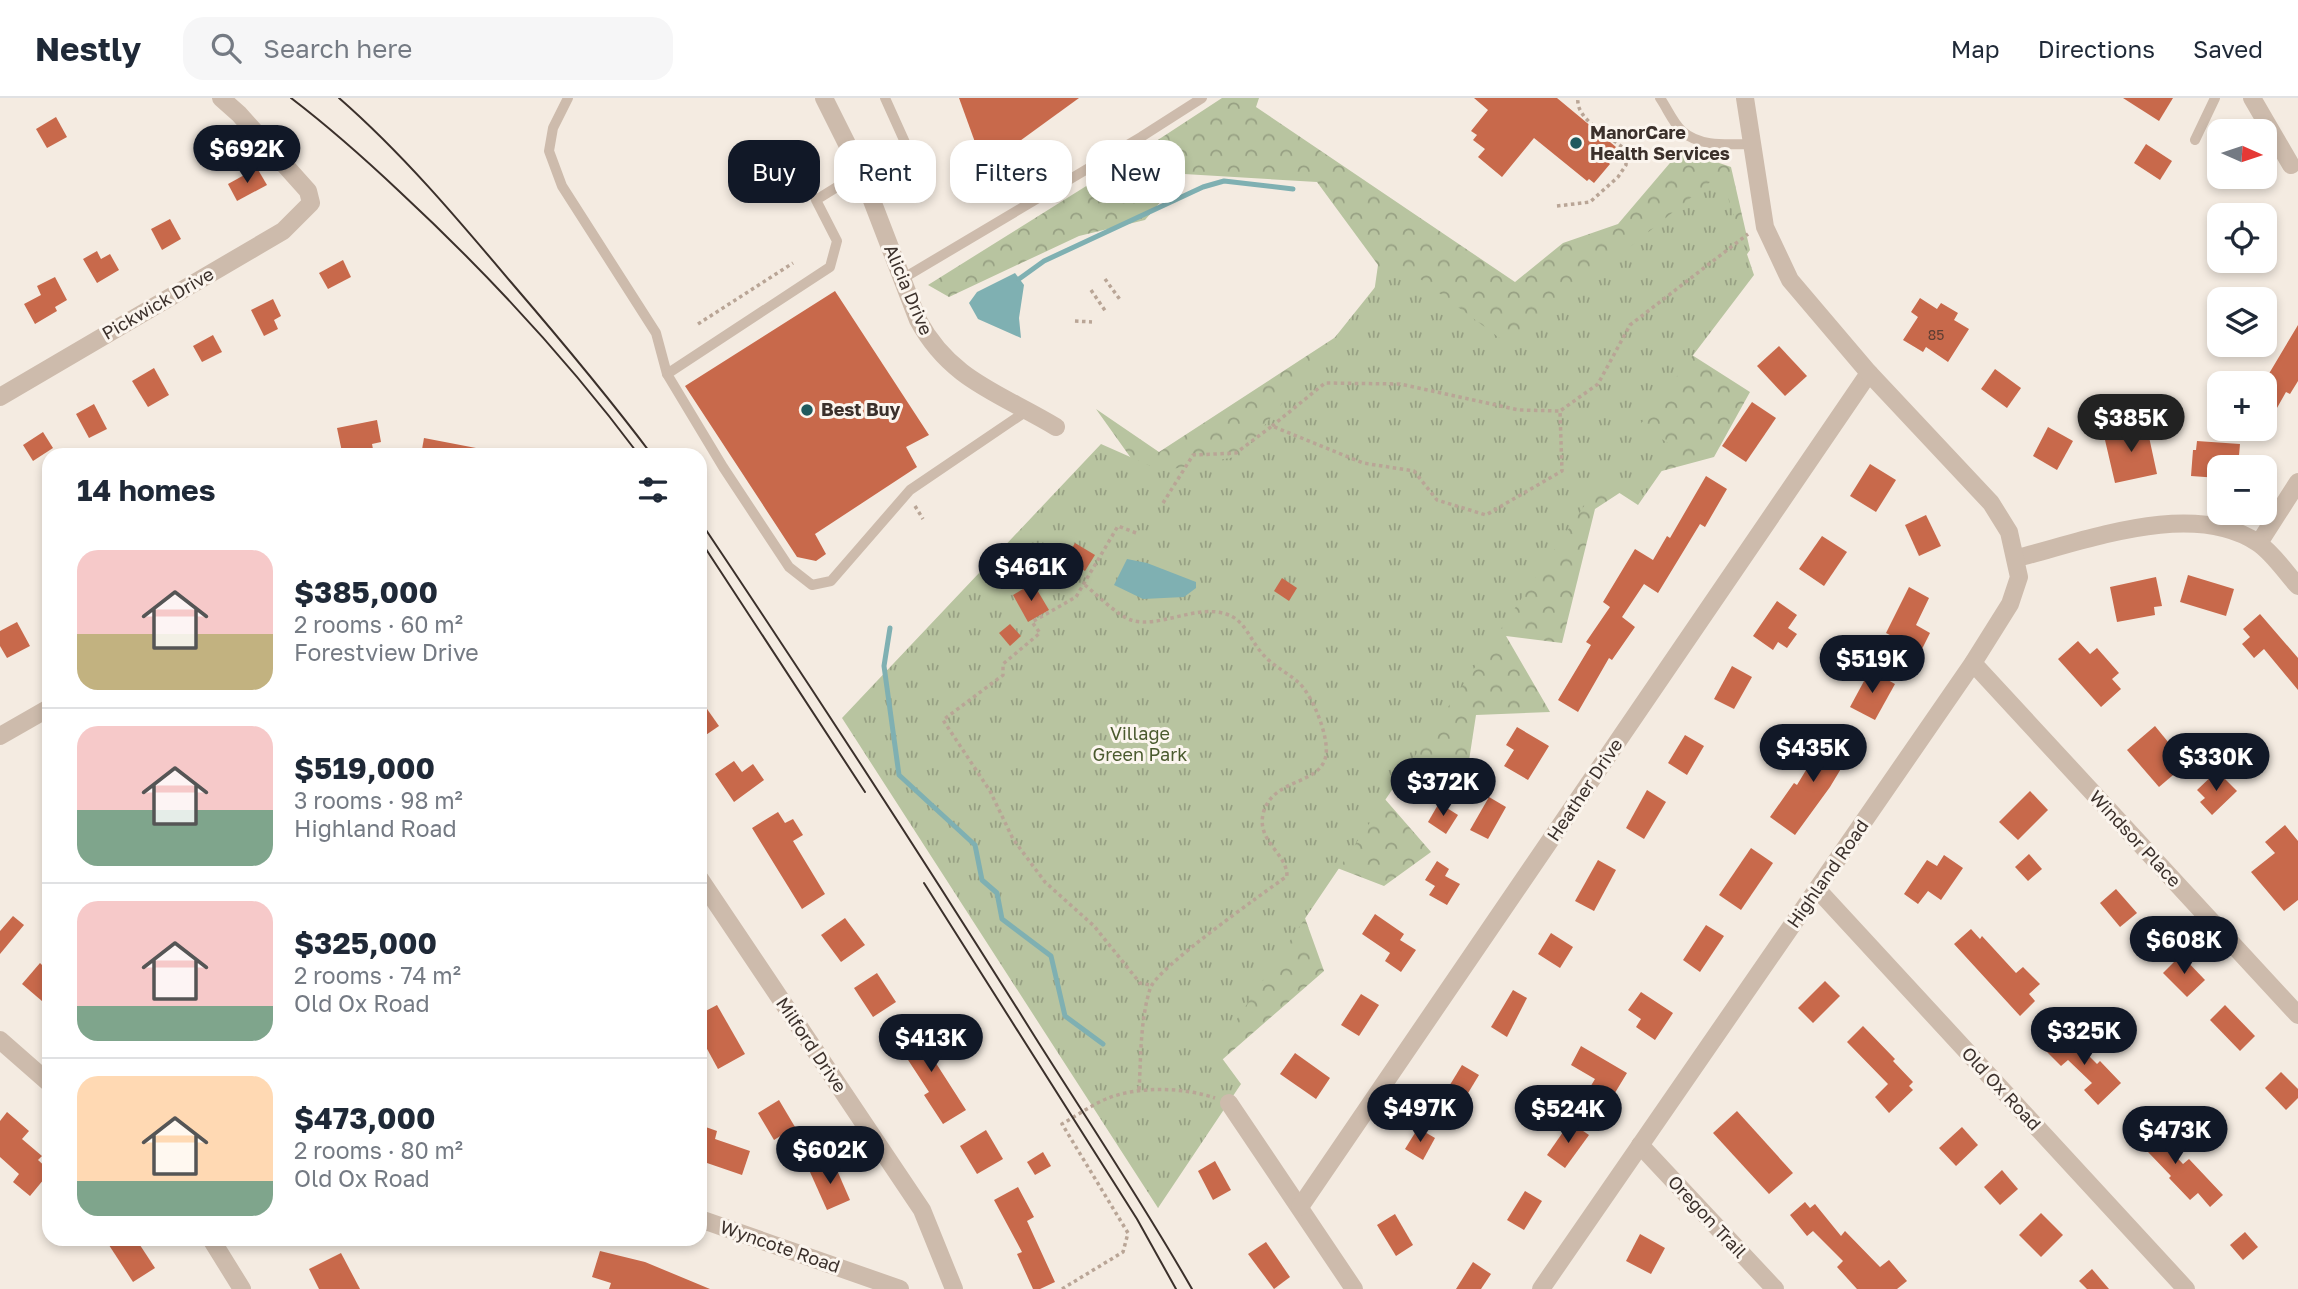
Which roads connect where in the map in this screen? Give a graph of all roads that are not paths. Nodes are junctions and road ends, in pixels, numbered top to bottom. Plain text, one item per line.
1 (221, 98) edge
2 (568, 98) edge
3 (824, 98) edge
4 (885, 98) edge
5 (1202, 98) edge
6 (1660, 98) edge
7 (1745, 98) edge
8 (2215, 98) edge
9 (2252, 98) edge
10 (845, 140) edge
11 (904, 140) edge
12 (2195, 140) dead end
13 (1752, 144) junction
14 (2294, 166) edge
15 (834, 189) edge
16 (873, 203) edge
17 (902, 279) junction
18 (1869, 373) junction
19 (667, 374) junction
20 (0, 397) edge
21 (1028, 410) junction
22 (1056, 427) dead end
23 (2298, 482) edge
24 (2259, 543) junction
25 (2017, 558) junction
26 (2298, 586) edge
27 (1973, 663) junction
28 (42, 712) edge
29 (0, 736) edge
30 (707, 888) edge
31 (1817, 889) junction
32 (2298, 1015) edge
33 (0, 1040) edge
34 (42, 1077) edge
35 (1229, 1102) road end
36 (1640, 1145) junction
37 (1300, 1207) junction
38 (707, 1221) edge
39 (215, 1246) edge
40 (242, 1289) edge
41 (900, 1289) edge
42 (954, 1289) edge
43 (1354, 1289) edge
44 (1541, 1289) edge
45 (1775, 1289) edge
46 (2186, 1289) edge

1 - 20 street, Pickwick Drive
2 - 19 lane
3 - 10 street, Alicia Drive
4 - 11 lane
5 - 17 lane
6 - 13 lane
7 - 13 street, Highland Road
8 - 12 lane
9 - 14 street
13 - 18 street, Highland Road
15 - 19 lane
16 - 17 street, Alicia Drive
17 - 21 street, Alicia Drive
18 - 25 street, Highland Road
18 - 37 street, Heather Drive
19 - 21 lane
21 - 22 street, Alicia Drive
23 - 24 street
24 - 25 street
24 - 26 street
25 - 27 street, Highland Road
27 - 31 street, Highland Road
27 - 32 street, Windsor Place
28 - 29 street
30 - 42 street, Milford Drive
31 - 36 street, Highland Road
31 - 46 street, Old Ox Road
33 - 34 street
35 - 37 street
36 - 44 street, Highland Road
36 - 45 street, Oregon Trail
37 - 43 street
38 - 41 street, Wyncote Road
39 - 40 street

